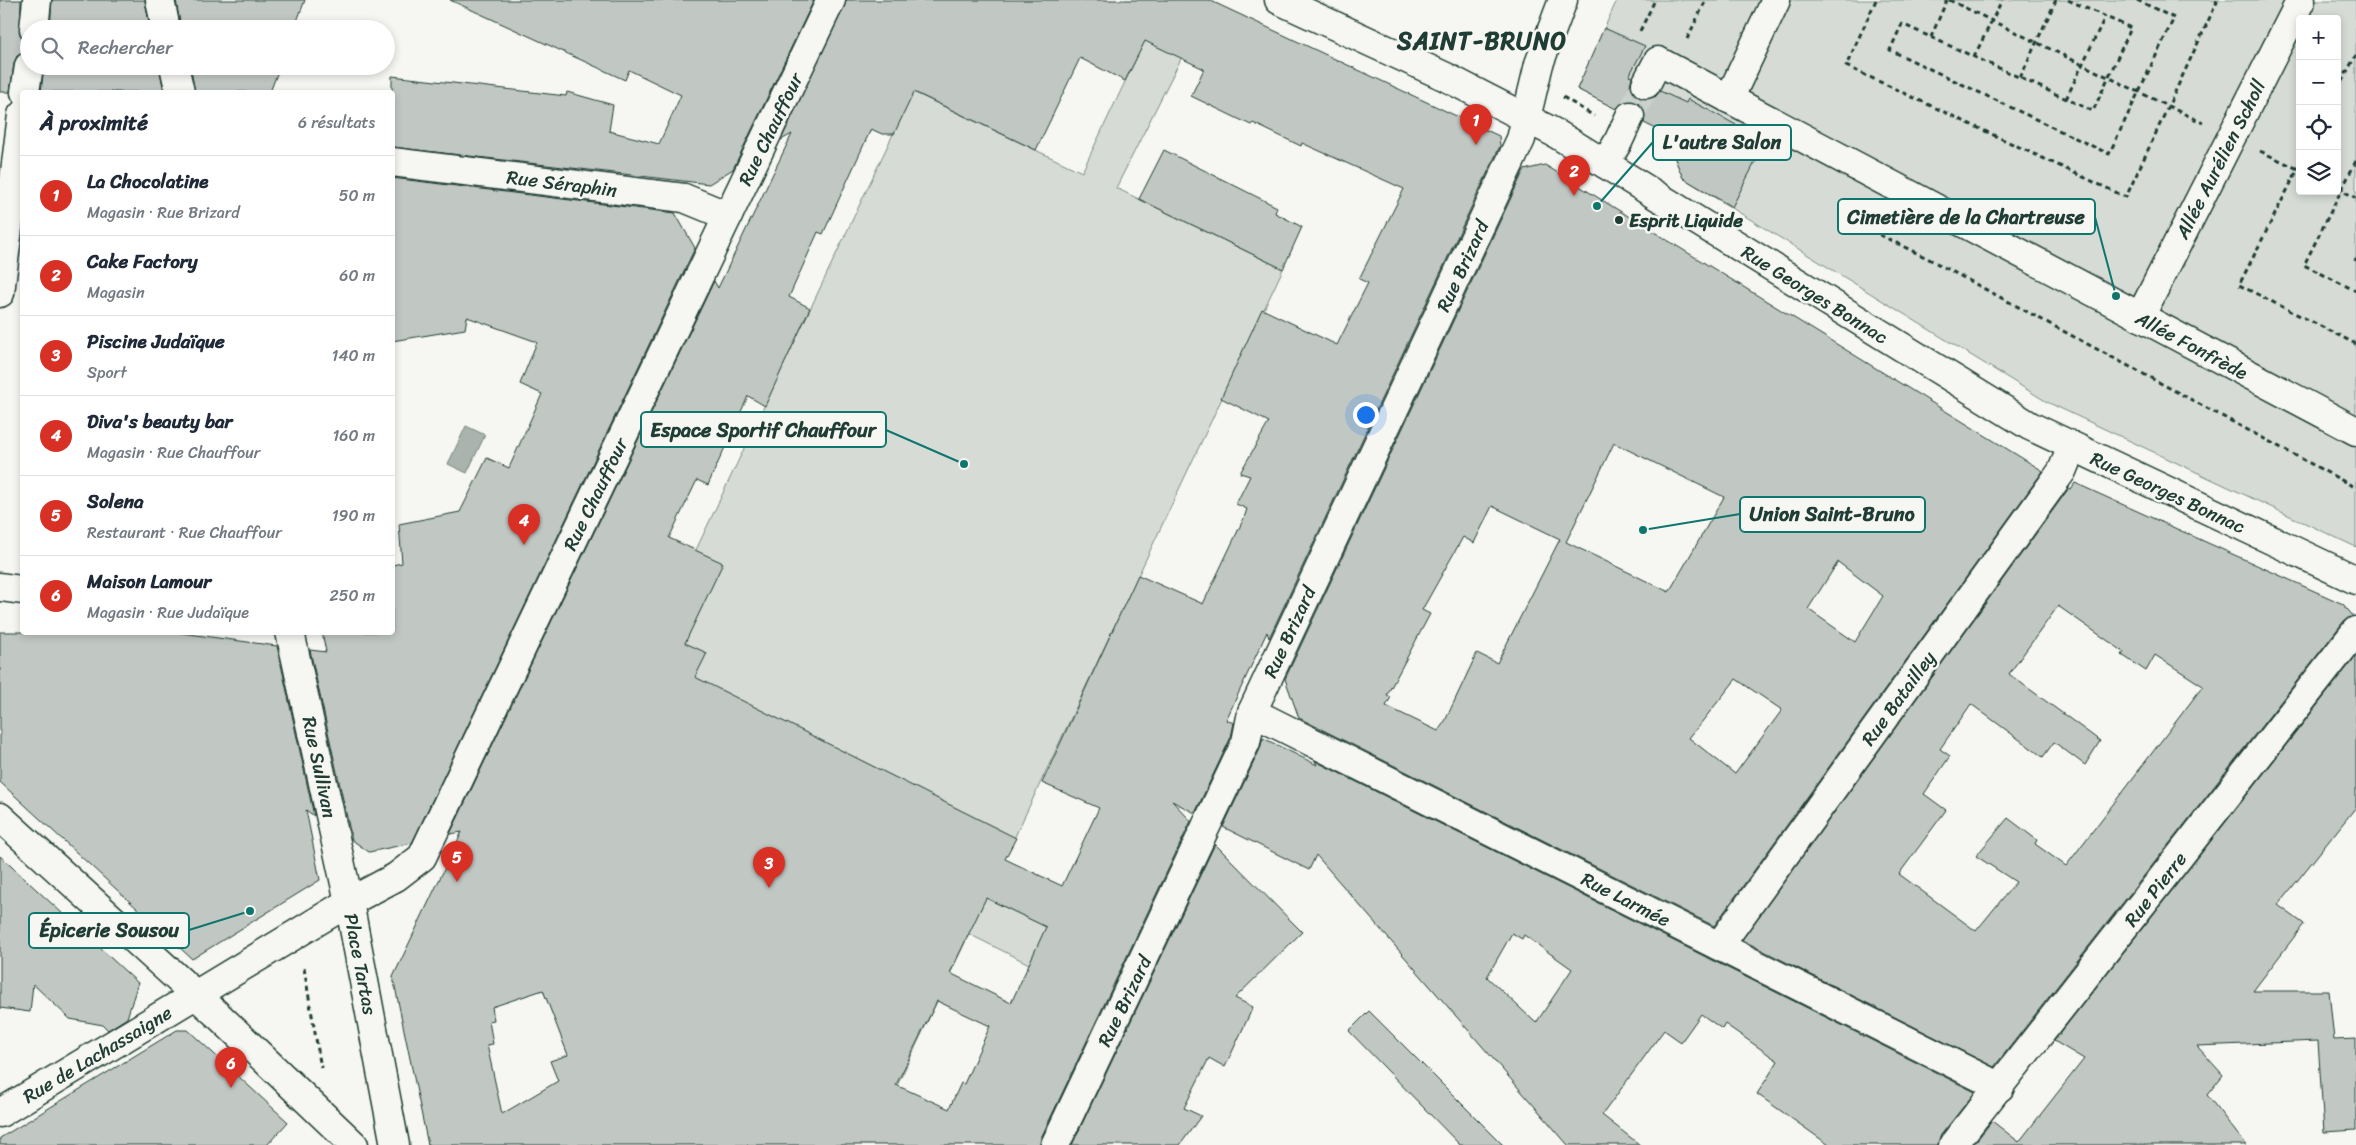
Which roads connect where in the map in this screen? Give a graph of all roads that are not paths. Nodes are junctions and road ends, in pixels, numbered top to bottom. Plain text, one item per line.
1 (37, 0) edge
2 (160, 0) edge
3 (831, 0) edge
4 (1279, 0) edge
5 (1563, 0) edge
6 (1776, 0) edge
7 (2300, 0) edge
8 (35, 20) edge
9 (164, 20) edge
10 (1659, 71) road end
11 (28, 75) edge
12 (176, 75) edge
13 (26, 90) edge
14 (180, 90) edge
15 (1729, 99) junction
16 (1630, 116) tunnel mouth
17 (1526, 119) junction
18 (20, 133) edge
19 (395, 162) edge
20 (1605, 164) junction
21 (728, 216) junction
22 (0, 293) edge
23 (2140, 317) junction
24 (2356, 431) edge
25 (2072, 447) junction
26 (2356, 580) edge
27 (0, 587) edge
28 (20, 590) edge
29 (2356, 631) edge
30 (291, 635) edge
31 (1252, 712) junction
32 (0, 817) edge
33 (349, 902) junction
34 (1719, 946) junction
35 (194, 994) junction
36 (2000, 1087) junction
37 (0, 1113) edge
38 (354, 1145) edge
39 (395, 1145) edge
40 (1055, 1145) edge
41 (1953, 1145) edge

1 - 8 street
2 - 9 street
3 - 21 street, Rue Chauffour
4 - 17 street, Rue Georges Bonnac
5 - 17 street, Rue Brizard
6 - 15 street
7 - 23 street, Allée Aurélien Scholl
10 - 15 street, Allée Fonfrède
11 - 13 street
12 - 14 street
15 - 23 street, Allée Fonfrède
16 - 20 street
17 - 20 street, Rue Georges Bonnac
17 - 31 street, Rue Brizard
18 - 22 street
19 - 21 street, Rue Séraphin
20 - 25 street, Rue Georges Bonnac
21 - 33 street, Rue Chauffour
23 - 24 street, Allée Fonfrède
25 - 26 street, Rue Georges Bonnac
25 - 34 street, Rue Batailley
27 - 28 street
29 - 36 street, Rue Pierre
30 - 33 street, Rue Sullivan
31 - 34 street, Rue Larmée
31 - 40 street, Rue Brizard
32 - 35 street
33 - 35 street, Place Tartas
33 - 39 street, Place Tartas
34 - 36 street, Rue Larmée
35 - 37 street, Rue de Lachassaigne
35 - 38 street
36 - 41 street, Rue Pierre

